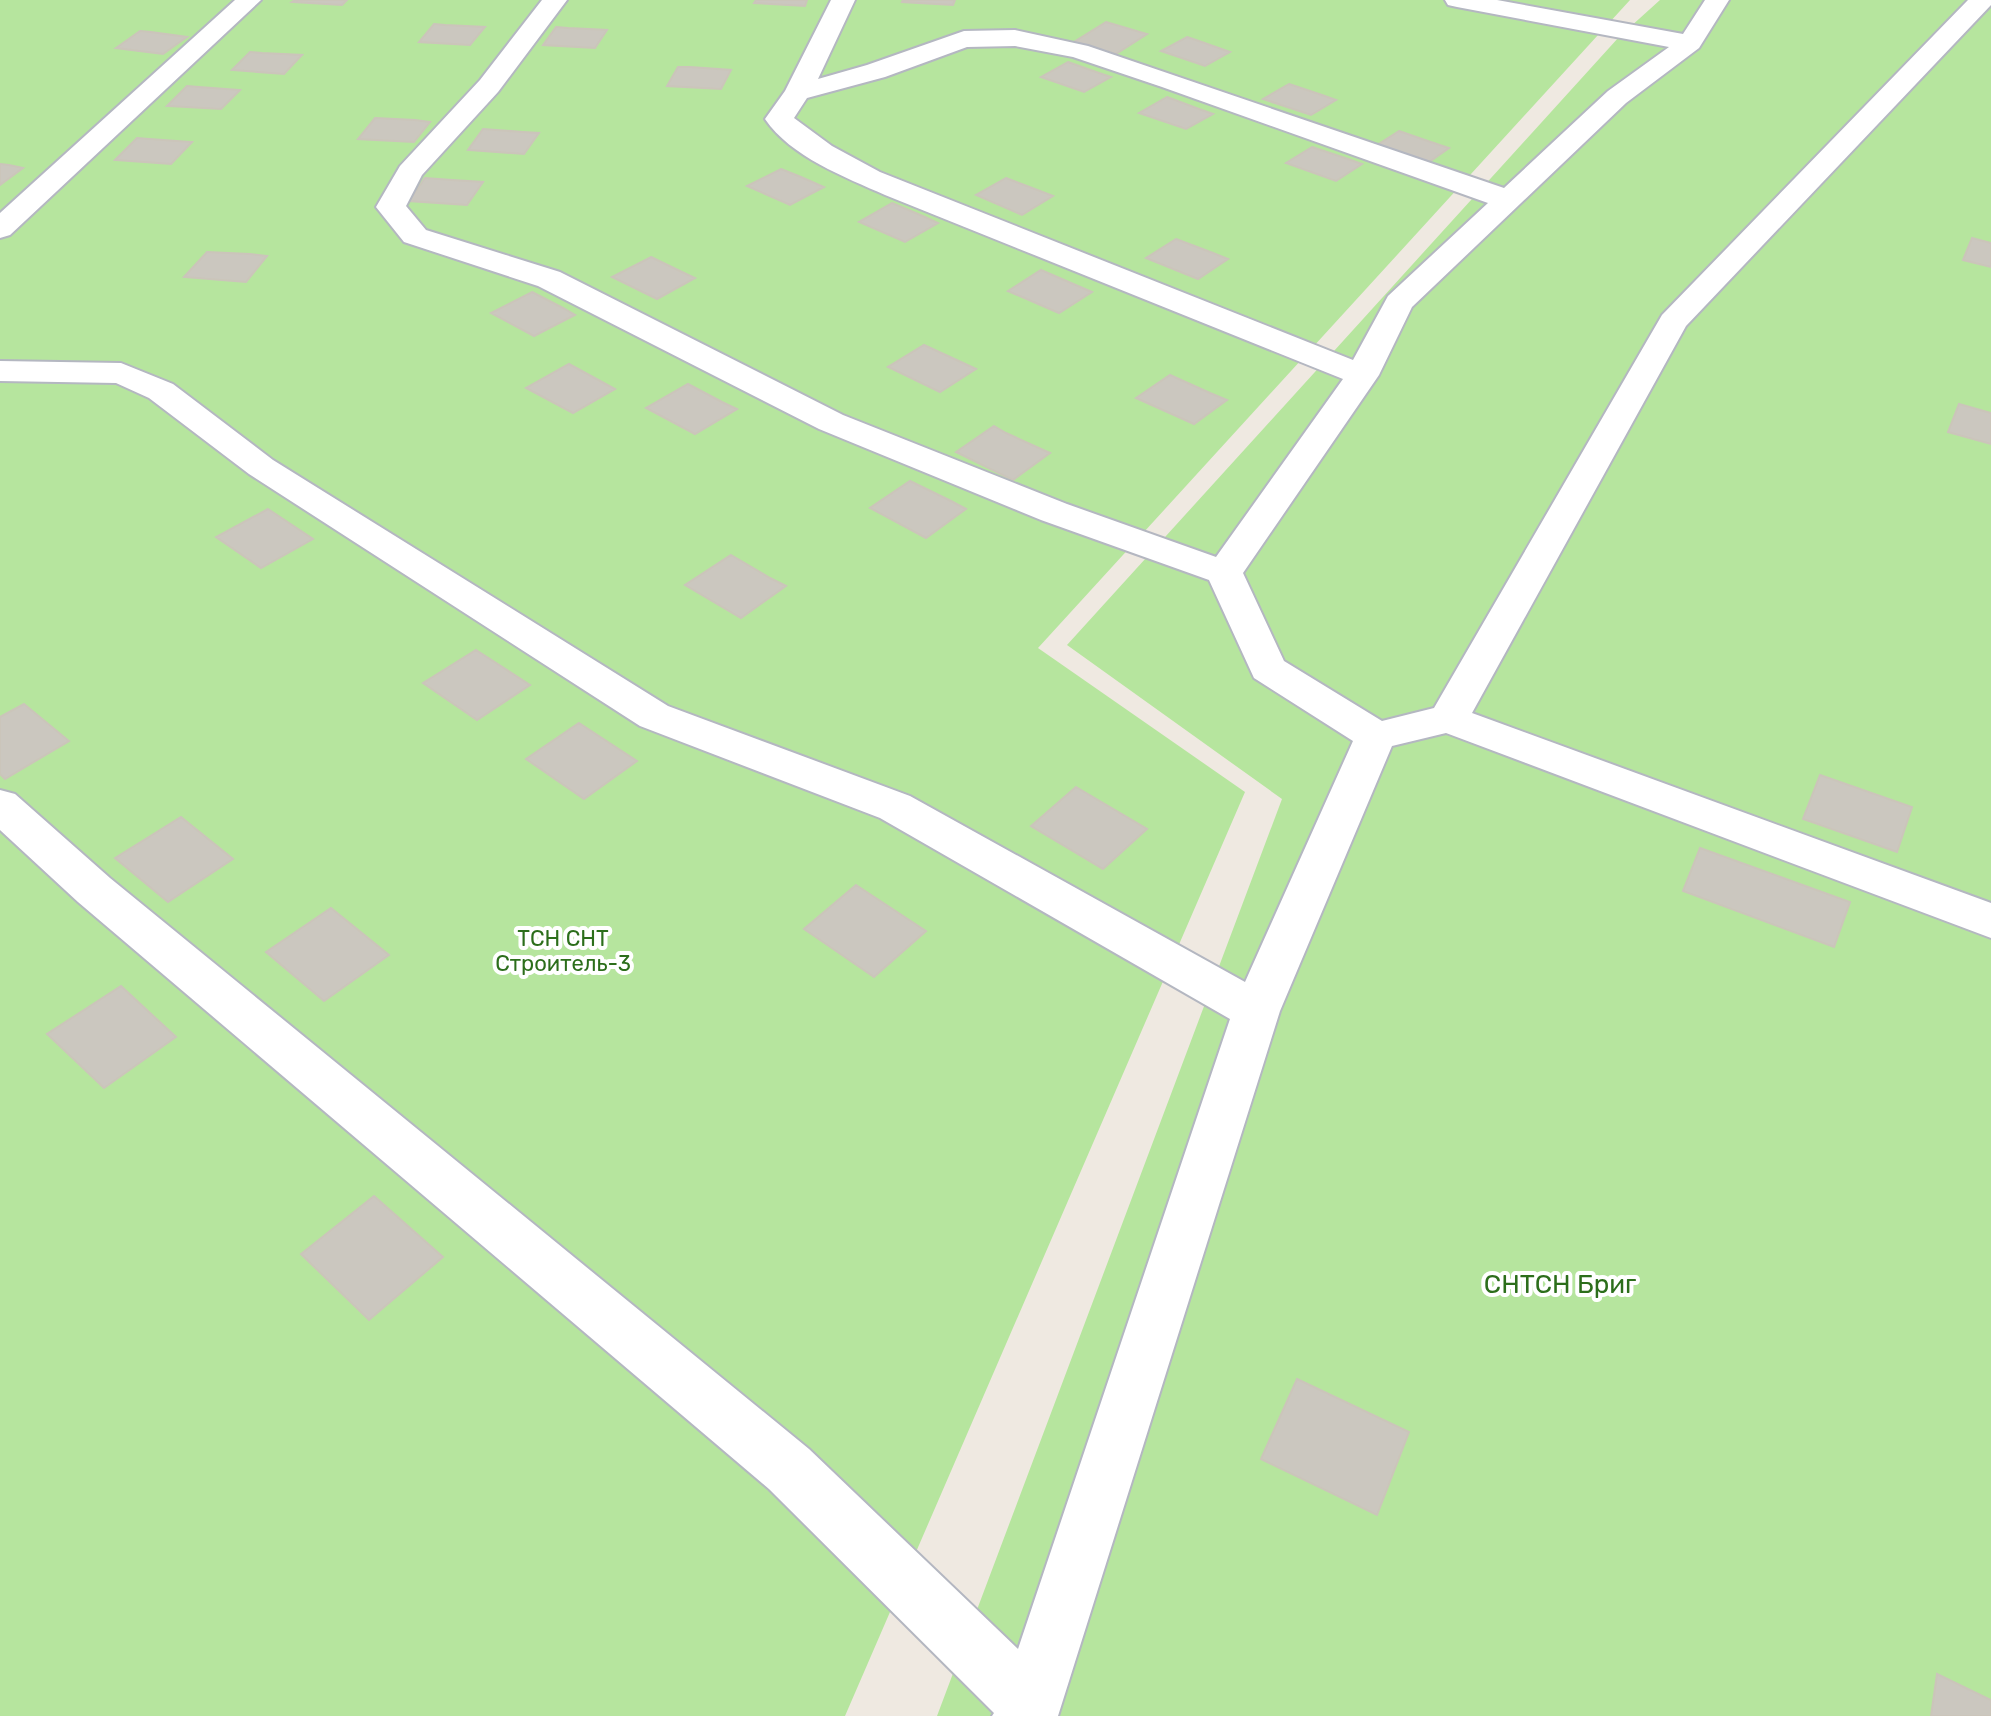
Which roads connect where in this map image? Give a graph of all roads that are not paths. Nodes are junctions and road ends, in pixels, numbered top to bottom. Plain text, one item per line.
1 (249, 0) edge
2 (555, 0) edge
3 (843, 0) edge
4 (1457, 0) edge
5 (1717, 0) edge
6 (1982, 0) edge
7 (1690, 43) junction
8 (798, 92) junction
9 (1509, 200) junction
10 (0, 229) edge
11 (0, 371) edge
12 (1362, 375) junction
13 (1224, 573) junction
14 (1448, 719) junction
15 (1376, 736) junction
16 (0, 805) edge
17 (1991, 921) edge
18 (1256, 1011) junction
19 (1027, 1711) edge

1 - 10 lane
2 - 13 lane
3 - 8 lane
4 - 7 lane
5 - 7 lane
6 - 14 lane
7 - 9 lane
8 - 9 lane
8 - 12 lane
9 - 12 lane
11 - 18 lane
12 - 13 lane
13 - 15 lane
14 - 15 lane
14 - 17 lane
15 - 18 lane
16 - 19 lane
18 - 19 lane

